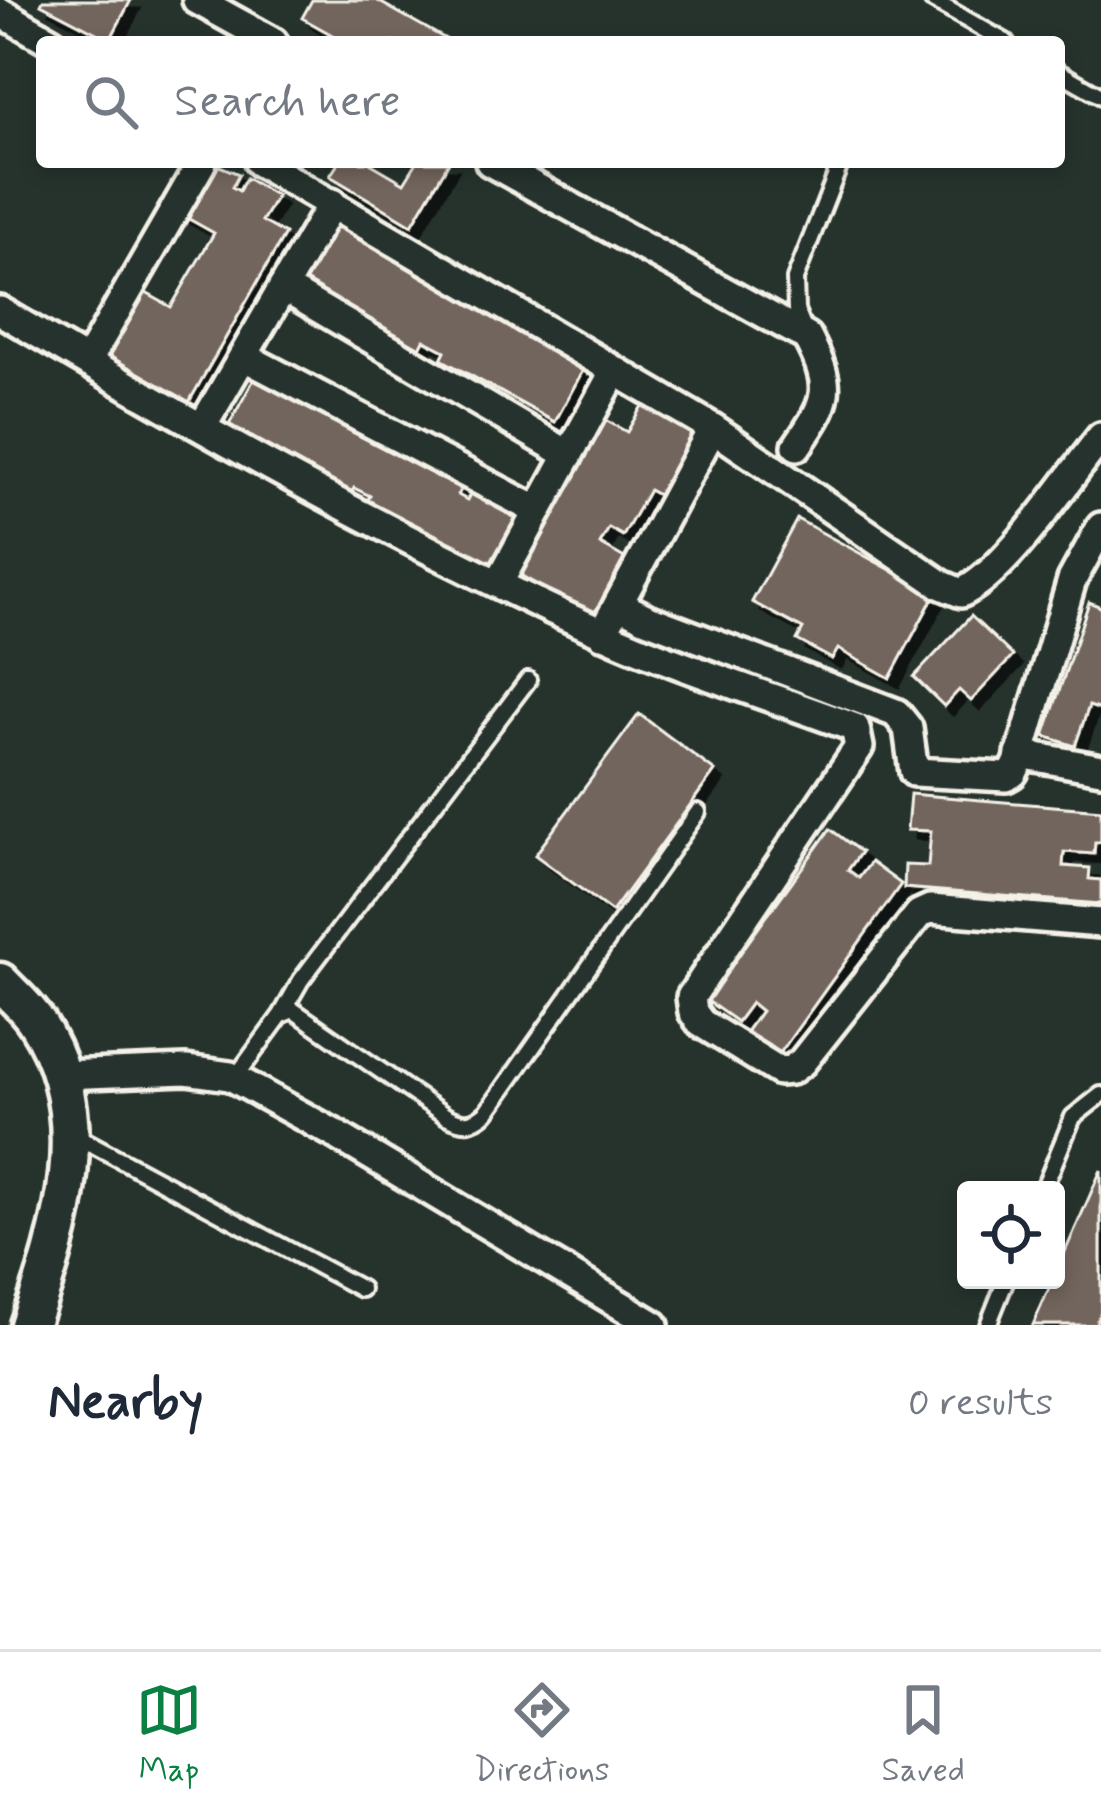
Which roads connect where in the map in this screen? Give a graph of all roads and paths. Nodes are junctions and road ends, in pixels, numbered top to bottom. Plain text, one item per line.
1 (197, 0) edge
2 (932, 0) edge
3 (0, 12) edge
4 (42, 36) edge
5 (262, 36) edge
6 (995, 36) edge
7 (1065, 75) edge
8 (1101, 96) edge
9 (199, 168) edge
10 (270, 168) edge
11 (501, 168) edge
12 (840, 168) edge
13 (332, 203) junction
14 (283, 287) junction
15 (0, 311) edge
16 (806, 337) junction
17 (243, 356) junction
18 (87, 362) junction
19 (614, 372) junction
20 (202, 427) junction
21 (713, 428) junction
22 (1101, 437) edge
23 (797, 446) dead end
24 (569, 455) junction
25 (538, 511) junction
26 (1101, 527) edge
27 (498, 584) junction
28 (618, 604) junction
29 (602, 634) junction
30 (528, 680) dead end
31 (1020, 754) junction
32 (1101, 769) edge
33 (698, 812) dead end
34 (1101, 923) edge
35 (0, 982) edge
36 (281, 1016) junction
37 (63, 1076) junction
38 (235, 1078) junction
39 (1101, 1095) edge
40 (69, 1131) junction
41 (1047, 1181) edge
42 (361, 1289) dead end
43 (1002, 1289) edge
44 (28, 1325) edge
45 (654, 1325) edge
46 (988, 1325) edge

1 - 5 street
2 - 6 lane
3 - 4 street
7 - 8 lane
9 - 18 street
10 - 13 street
11 - 16 street
12 - 16 lane
13 - 14 street
13 - 19 street
14 - 17 street
14 - 24 street
15 - 18 street
16 - 23 street
17 - 20 street
17 - 25 street
18 - 20 street
19 - 21 street
19 - 24 street
20 - 27 street
21 - 22 street
21 - 28 street
24 - 25 street
25 - 27 street
26 - 31 street
27 - 29 street
28 - 29 street
28 - 31 street
29 - 34 street
30 - 36 lane
31 - 32 street
33 - 36 lane
35 - 37 main road
36 - 38 lane
37 - 38 street
37 - 40 main road
38 - 45 street
39 - 41 lane
40 - 42 lane
40 - 44 main road
43 - 46 lane

